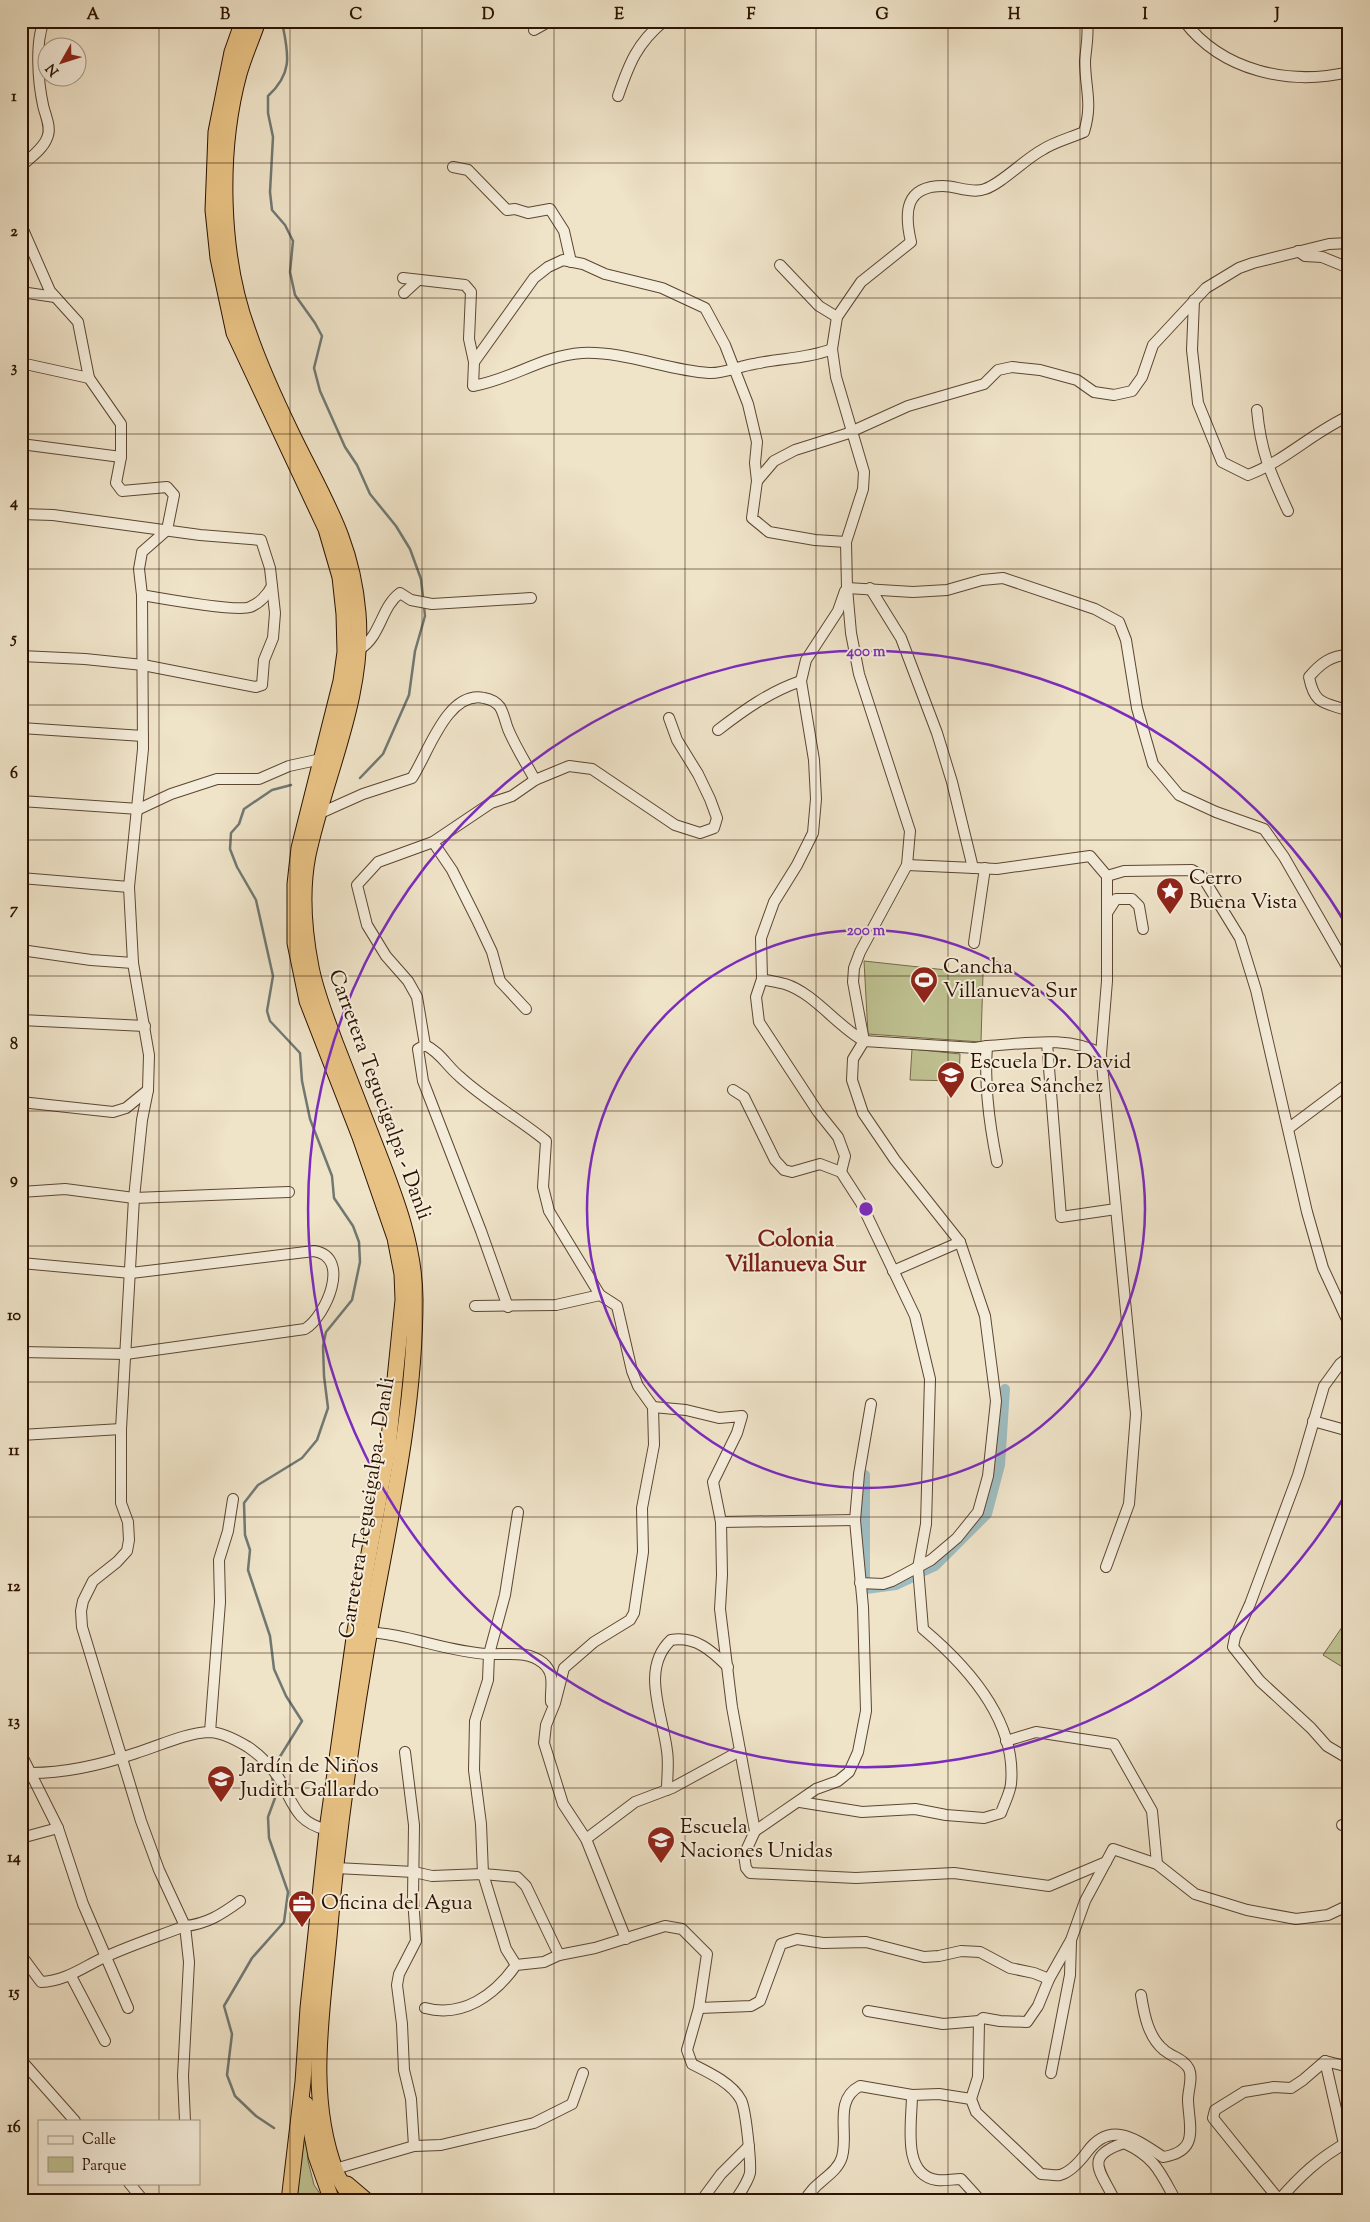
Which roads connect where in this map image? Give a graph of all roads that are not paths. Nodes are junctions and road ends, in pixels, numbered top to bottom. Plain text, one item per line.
1 (44, 21) edge
2 (243, 21) edge
3 (258, 21) edge
4 (550, 21) edge
5 (664, 21) edge
6 (1087, 21) edge
7 (1184, 21) edge
8 (1345, 21) edge
9 (1349, 22) edge
10 (534, 30) dead end
11 (1349, 72) edge
12 (618, 96) dead end
13 (21, 166) edge
14 (453, 167) dead end
15 (21, 225) edge
16 (1349, 243) edge
17 (1298, 251) junction
18 (570, 262) junction
19 (780, 265) dead end
20 (1349, 268) edge
21 (403, 278) dead end
22 (417, 281) junction
23 (21, 292) edge
24 (404, 293) dead end
25 (55, 297) junction
26 (1194, 300) junction
27 (837, 317) junction
28 (832, 349) junction
29 (21, 362) edge
30 (474, 362) junction
31 (733, 368) junction
32 (89, 378) junction
33 (1257, 410) dead end
34 (1349, 416) edge
35 (853, 431) junction
36 (21, 444) edge
37 (121, 457) junction
38 (1267, 468) junction
39 (757, 481) junction
40 (1288, 511) dead end
41 (21, 514) edge
42 (167, 530) junction
43 (846, 542) junction
44 (272, 586) junction
45 (846, 588) junction
46 (870, 588) junction
47 (142, 595) junction
48 (531, 598) dead end
49 (360, 649) junction
50 (1349, 655) edge
51 (21, 656) edge
52 (143, 665) junction
53 (801, 681) junction
54 (1349, 711) edge
55 (669, 718) dead end
56 (21, 728) edge
57 (718, 730) dead end
58 (143, 736) junction
59 (327, 760) junction
60 (535, 780) junction
61 (21, 801) edge
62 (139, 808) junction
63 (313, 815) junction
64 (433, 842) junction
65 (907, 865) junction
66 (973, 868) junction
67 (985, 868) junction
68 (1107, 876) junction
69 (21, 878) edge
70 (129, 887) junction
71 (1106, 915) junction
72 (1143, 929) dead end
73 (974, 943) dead end
74 (21, 950) edge
75 (132, 963) junction
76 (1349, 970) edge
77 (762, 980) junction
78 (526, 1009) dead end
79 (21, 1020) edge
80 (145, 1026) junction
81 (864, 1041) junction
82 (1047, 1043) junction
83 (425, 1045) junction
84 (987, 1046) junction
85 (1101, 1054) junction
86 (1349, 1083) edge
87 (148, 1090) junction
88 (733, 1090) dead end
89 (21, 1102) edge
90 (1289, 1128) junction
91 (997, 1162) dead end
92 (841, 1172) junction
93 (21, 1192) edge
94 (289, 1192) dead end
95 (134, 1198) junction
96 (1116, 1209) junction
97 (960, 1242) junction
98 (21, 1263) edge
99 (893, 1271) junction
100 (131, 1273) junction
101 (600, 1295) junction
102 (475, 1306) dead end
103 (508, 1307) junction
104 (1349, 1324) edge
105 (21, 1352) edge
106 (126, 1354) junction
107 (1349, 1357) edge
108 (871, 1404) dead end
109 (653, 1407) junction
110 (1313, 1421) junction
111 (121, 1429) junction
112 (1349, 1431) edge
113 (21, 1435) edge
114 (233, 1499) dead end
115 (518, 1512) dead end
116 (855, 1520) junction
117 (721, 1522) junction
118 (1106, 1567) dead end
119 (918, 1568) junction
120 (860, 1583) junction
121 (362, 1632) junction
122 (489, 1654) junction
123 (728, 1667) junction
124 (551, 1713) junction
125 (210, 1732) junction
126 (1006, 1741) junction
127 (740, 1751) junction
128 (405, 1752) dead end
129 (21, 1754) edge
130 (121, 1758) junction
131 (1349, 1759) edge
132 (26, 1767) edge
133 (666, 1790) junction
134 (800, 1802) junction
135 (58, 1828) junction
136 (327, 1830) junction
137 (755, 1831) junction
138 (21, 1838) edge
139 (586, 1839) junction
140 (1106, 1862) junction
141 (1157, 1864) junction
142 (336, 1868) junction
143 (414, 1872) junction
144 (482, 1874) junction
145 (240, 1901) dead end
146 (1349, 1905) edge
147 (185, 1926) junction
148 (626, 1939) junction
149 (1071, 1940) junction
150 (21, 1955) edge
151 (559, 1955) junction
152 (105, 1957) junction
153 (516, 1965) junction
154 (71, 1976) junction
155 (1049, 1979) junction
156 (1141, 1994) dead end
157 (128, 2008) dead end
158 (425, 2008) dead end
159 (700, 2008) junction
160 (868, 2011) dead end
161 (979, 2021) junction
162 (105, 2041) dead end
163 (21, 2060) edge
164 (1325, 2061) junction
165 (1349, 2067) edge
166 (1051, 2073) dead end
167 (583, 2074) dead end
168 (303, 2082) junction
169 (912, 2095) junction
170 (971, 2098) junction
171 (74, 2120) edge
172 (185, 2120) edge
173 (414, 2146) junction
174 (749, 2146) junction
175 (1347, 2146) edge
176 (336, 2172) junction
177 (130, 2184) edge
178 (1279, 2200) edge
179 (144, 2201) edge
180 (289, 2201) edge
181 (332, 2201) edge
182 (353, 2201) edge
183 (367, 2201) edge
184 (701, 2201) edge
185 (735, 2201) edge
186 (805, 2201) edge
187 (981, 2201) edge
188 (1115, 2201) edge
189 (1176, 2201) edge

1 - 13 street
2 - 59 highway, Carretera Tegucigalpa - Danli
3 - 49 highway, Carretera Tegucigalpa - Danli
4 - 10 street
5 - 12 street
6 - 27 street
7 - 11 street
8 - 9 street
14 - 18 street
15 - 25 street
16 - 17 street
17 - 20 street
17 - 26 street
18 - 30 street
18 - 31 street
19 - 27 street
21 - 22 street
22 - 24 street
22 - 30 street
23 - 25 street
25 - 32 street
26 - 35 street
26 - 38 street
27 - 28 street
28 - 31 street
28 - 35 street
29 - 32 street
30 - 31 street
31 - 39 street
32 - 37 street
33 - 38 street
34 - 38 street
35 - 39 street
35 - 43 street
36 - 37 street
37 - 42 street
38 - 40 street
39 - 43 street
41 - 42 street
42 - 44 street
42 - 47 street
43 - 45 street
44 - 47 street
44 - 52 street
45 - 46 street
45 - 53 street
45 - 65 street
46 - 66 street
46 - 76 street
47 - 52 street
48 - 49 street
49 - 59 highway, Carretera Tegucigalpa - Danli
50 - 54 street
51 - 52 street
52 - 58 street
53 - 57 street
53 - 77 street
55 - 60 street
56 - 58 street
58 - 62 street
59 - 62 street
59 - 63 highway, Carretera Tegucigalpa - Danli
60 - 63 street
60 - 64 street
61 - 62 street
62 - 70 street
63 - 121 highway, Carretera Tegucigalpa - Danli
64 - 78 street
64 - 83 street
65 - 66 street
65 - 81 street
66 - 67 street
67 - 68 street
67 - 73 street
68 - 71 street
68 - 90 street
69 - 70 street
70 - 75 street
71 - 72 street
71 - 85 street
74 - 75 street
75 - 80 street
77 - 81 street
77 - 92 street
79 - 80 street
80 - 87 street
81 - 84 street
81 - 97 street
82 - 84 street
82 - 85 street
82 - 96 street
83 - 101 street
83 - 103 street
84 - 91 street
85 - 96 street
86 - 90 street
87 - 89 street
87 - 95 street
88 - 92 street
90 - 104 street
92 - 99 street
93 - 95 street
94 - 95 street
95 - 100 street
96 - 118 street
97 - 99 street
97 - 119 street
98 - 100 street
99 - 119 street
100 - 106 street
100 - 106 street
101 - 103 street
101 - 109 street
102 - 103 street
105 - 106 street
106 - 111 street
107 - 110 street
108 - 116 street
109 - 117 street
109 - 124 street
110 - 112 street
110 - 131 street
111 - 113 street
111 - 130 street
114 - 125 street
115 - 122 street
116 - 117 street
116 - 120 street
117 - 123 street
119 - 120 street
119 - 126 street
120 - 134 street
121 - 122 street
121 - 136 highway, Carretera Tegucigalpa - Danli
121 - 142 highway, Carretera Tegucigalpa - Danli
122 - 124 street
122 - 144 street
123 - 127 street
123 - 133 street
124 - 139 street
125 - 130 street
125 - 136 street
126 - 134 street
126 - 141 street
127 - 133 street
127 - 137 street
128 - 143 street
129 - 132 street
130 - 132 street
130 - 147 street
132 - 135 street
133 - 139 street
134 - 137 street
135 - 138 street
135 - 152 street
136 - 168 highway, Carretera Tegucigalpa - Danli
137 - 140 street
139 - 148 street
140 - 141 street
140 - 149 street
141 - 146 street
142 - 143 street
142 - 176 highway, Carretera Tegucigalpa - Danli
143 - 144 street
143 - 173 street
144 - 151 street
144 - 153 street
145 - 147 street
147 - 152 street
147 - 172 street
148 - 151 street
148 - 159 street
149 - 155 street
149 - 166 street
150 - 154 street
151 - 153 street
152 - 154 street
152 - 157 street
153 - 158 street
154 - 162 street
155 - 159 street
155 - 161 street
156 - 170 street
159 - 174 street
160 - 161 street
161 - 170 street
163 - 171 street
164 - 165 street
164 - 175 street
164 - 178 street
167 - 173 street
168 - 180 highway
168 - 181 highway
169 - 170 street
169 - 186 street
169 - 187 street
173 - 176 street
174 - 184 street
174 - 185 street
175 - 178 street
176 - 182 highway, Carretera Tegucigalpa - Danli
176 - 183 highway
177 - 179 street
188 - 189 street

